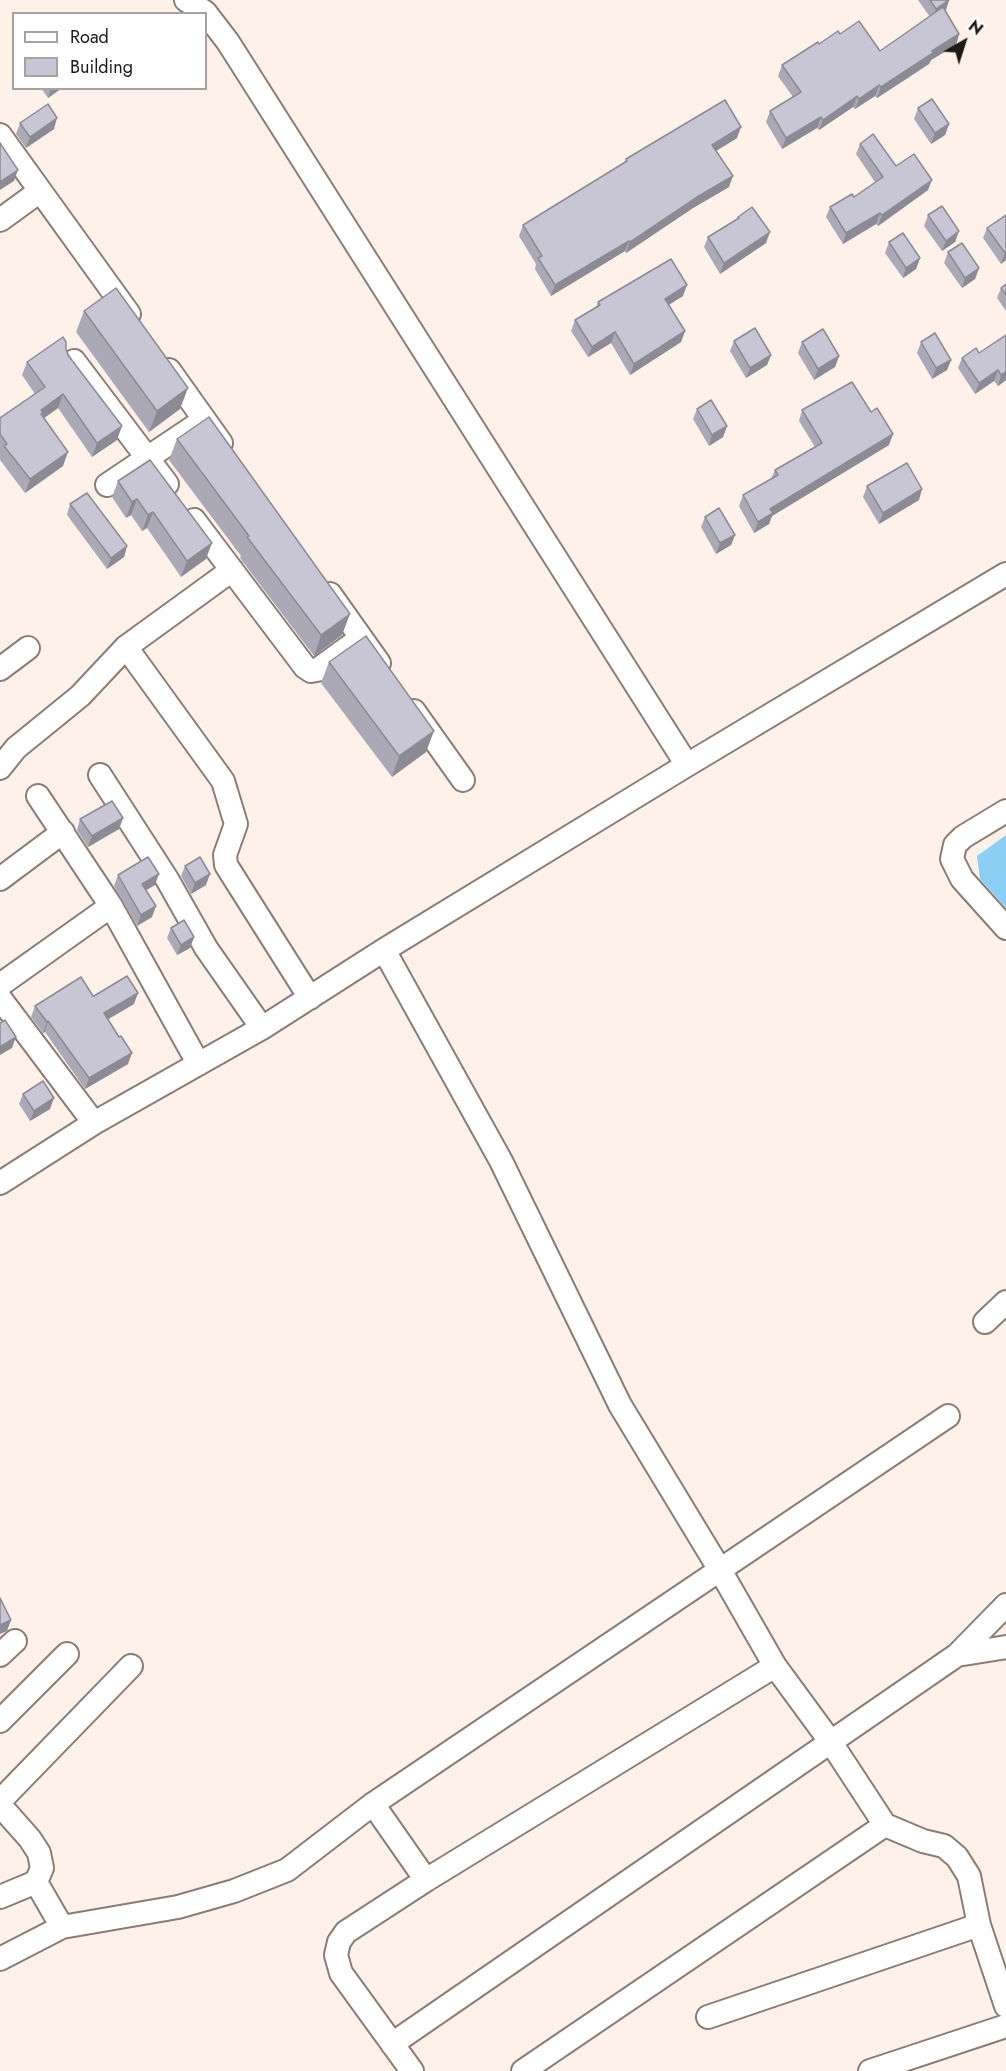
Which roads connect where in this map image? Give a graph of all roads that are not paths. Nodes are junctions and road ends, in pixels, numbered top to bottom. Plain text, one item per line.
1 (186, 0) edge
2 (205, 12) edge
3 (207, 15) edge
4 (0, 135) edge
5 (40, 191) junction
6 (0, 220) edge
7 (143, 334) edge
8 (156, 353) edge
9 (74, 361) edge
10 (204, 420) junction
11 (147, 458) junction
12 (231, 458) edge
13 (107, 484) dead end
14 (232, 570) junction
15 (1006, 574) edge
16 (320, 581) edge
17 (361, 638) junction
18 (126, 647) junction
19 (28, 648) dead end
20 (0, 669) edge
21 (388, 676) edge
22 (402, 695) edge
23 (687, 765) junction
24 (0, 768) edge
25 (100, 775) dead end
26 (463, 780) dead end
27 (38, 796) dead end
28 (1006, 811) edge
29 (63, 832) junction
30 (0, 879) edge
31 (111, 906) junction
32 (1006, 928) edge
33 (384, 951) junction
34 (0, 985) edge
35 (0, 998) edge
36 (310, 998) junction
37 (262, 1028) junction
38 (198, 1063) junction
39 (94, 1123) junction
40 (0, 1183) edge
41 (1006, 1302) edge
42 (984, 1322) dead end
43 (948, 1416) dead end
44 (720, 1570) junction
45 (1006, 1605) edge
46 (1006, 1647) edge
47 (67, 1654) dead end
48 (957, 1655) junction
49 (131, 1666) dead end
50 (775, 1666) junction
51 (0, 1720) edge
52 (830, 1741) junction
53 (0, 1803) edge
54 (373, 1804) junction
55 (885, 1825) junction
56 (426, 1880) junction
57 (36, 1882) junction
58 (0, 1897) edge
59 (979, 1925) junction
60 (62, 1927) junction
61 (0, 1959) edge
62 (1006, 2006) edge
63 (708, 2018) dead end
64 (1006, 2026) edge
65 (392, 2044) junction
66 (412, 2071) edge
67 (523, 2071) edge
68 (870, 2071) edge

1 - 2 street
3 - 23 street
4 - 5 street
5 - 6 street
5 - 7 street
8 - 10 street
9 - 11 street
10 - 11 street
10 - 12 street
11 - 13 street
11 - 14 street
14 - 17 street
14 - 18 street
15 - 23 street
16 - 17 street
17 - 21 street
18 - 24 street
18 - 36 street
19 - 20 street
22 - 26 street
23 - 33 street
25 - 37 street
27 - 29 street
28 - 32 street
29 - 30 street
29 - 31 street
31 - 34 street
31 - 38 street
33 - 36 street
33 - 44 street
35 - 39 street
36 - 37 street
37 - 38 street
38 - 39 street
39 - 40 street
41 - 42 street
43 - 44 street
44 - 50 street
44 - 54 street
45 - 48 street
46 - 48 street
47 - 51 street
48 - 52 street
49 - 53 street
50 - 52 street
50 - 56 street
52 - 55 street
52 - 65 street
53 - 57 street
54 - 56 street
54 - 60 street
55 - 59 street
55 - 67 street
56 - 65 street
57 - 58 street
57 - 60 street
59 - 62 street
59 - 63 street
60 - 61 street
64 - 68 street
65 - 66 street

